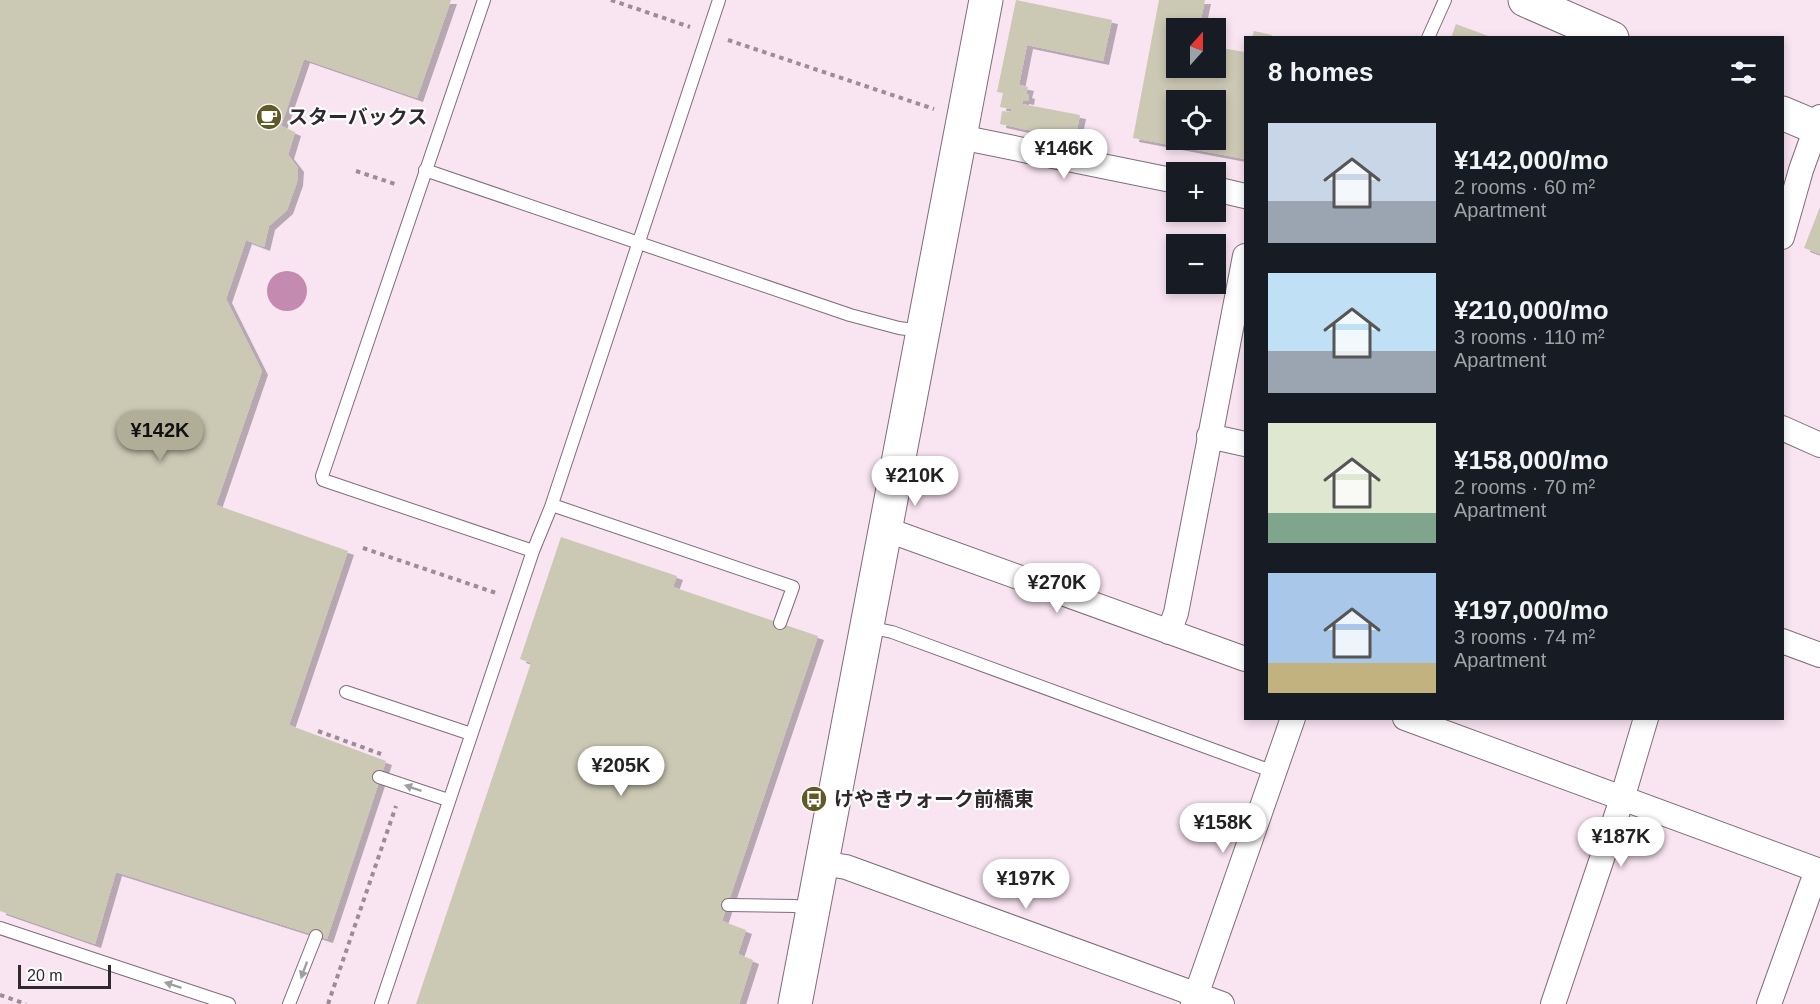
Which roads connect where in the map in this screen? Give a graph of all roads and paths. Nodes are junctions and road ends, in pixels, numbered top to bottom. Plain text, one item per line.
1 (484, 0) edge
2 (611, 0) edge
3 (719, 0) edge
4 (986, 0) edge
5 (1445, 0) edge
6 (1525, 0) edge
7 (708, 33) junction
8 (1592, 34) edge
9 (1429, 36) edge
10 (938, 110) dead end
11 (1784, 114) edge
12 (1819, 125) edge
13 (960, 137) junction
14 (425, 170) junction
15 (1166, 179) edge
16 (1226, 192) edge
17 (1244, 196) edge
18 (1784, 231) edge
19 (638, 243) junction
20 (1244, 261) edge
21 (922, 331) junction
22 (1784, 429) edge
23 (1209, 436) junction
24 (1244, 444) edge
25 (1820, 445) edge
26 (551, 507) junction
27 (885, 529) junction
28 (363, 548) dead end
29 (532, 551) junction
30 (517, 599) junction
31 (780, 623) dead end
32 (866, 626) junction
33 (1169, 632) junction
34 (1784, 642) edge
35 (1820, 655) edge
36 (1244, 659) edge
37 (346, 692) dead end
38 (1292, 720) edge
39 (1410, 720) edge
40 (1645, 720) edge
41 (318, 731) dead end
42 (471, 734) junction
43 (1274, 772) junction
44 (379, 777) dead end
45 (403, 784) junction
46 (1622, 799) junction
47 (448, 800) junction
48 (821, 863) junction
49 (1818, 870) edge
50 (728, 905) dead end
51 (812, 911) junction
52 (0, 928) edge
53 (316, 936) dead end
54 (0, 995) edge
55 (1195, 999) edge
56 (26, 1004) edge
57 (229, 1004) edge
58 (289, 1004) edge
59 (328, 1004) edge
60 (381, 1004) edge
61 (795, 1004) edge
62 (1222, 1004) edge
63 (1553, 1004) edge
64 (1769, 1004) edge

1 - 14 lane
2 - 7 path
3 - 7 lane
4 - 13 street
5 - 9 lane
6 - 8 street
7 - 10 path
7 - 19 lane
11 - 12 street
12 - 18 street
13 - 15 street
13 - 21 street
14 - 19 lane
14 - 29 lane
16 - 17 street
19 - 21 lane
19 - 26 lane
20 - 23 street
21 - 27 street
22 - 25 street
23 - 24 street
23 - 33 street
26 - 29 lane
26 - 31 lane
27 - 32 street
27 - 33 street
28 - 30 path
29 - 30 lane
30 - 42 lane
32 - 43 lane
32 - 48 street
33 - 36 street
34 - 35 street
37 - 42 lane
38 - 43 street
39 - 46 street
40 - 46 street
41 - 45 path
42 - 47 lane
43 - 55 street
44 - 45 lane
47 -> 45 lane
45 - 59 path
46 - 49 street
46 - 63 street
47 - 60 lane
48 - 51 street
48 - 55 street
49 - 64 street
50 - 51 lane
51 - 61 street
57 -> 52 lane
53 -> 58 lane
54 - 56 path
55 - 62 street

